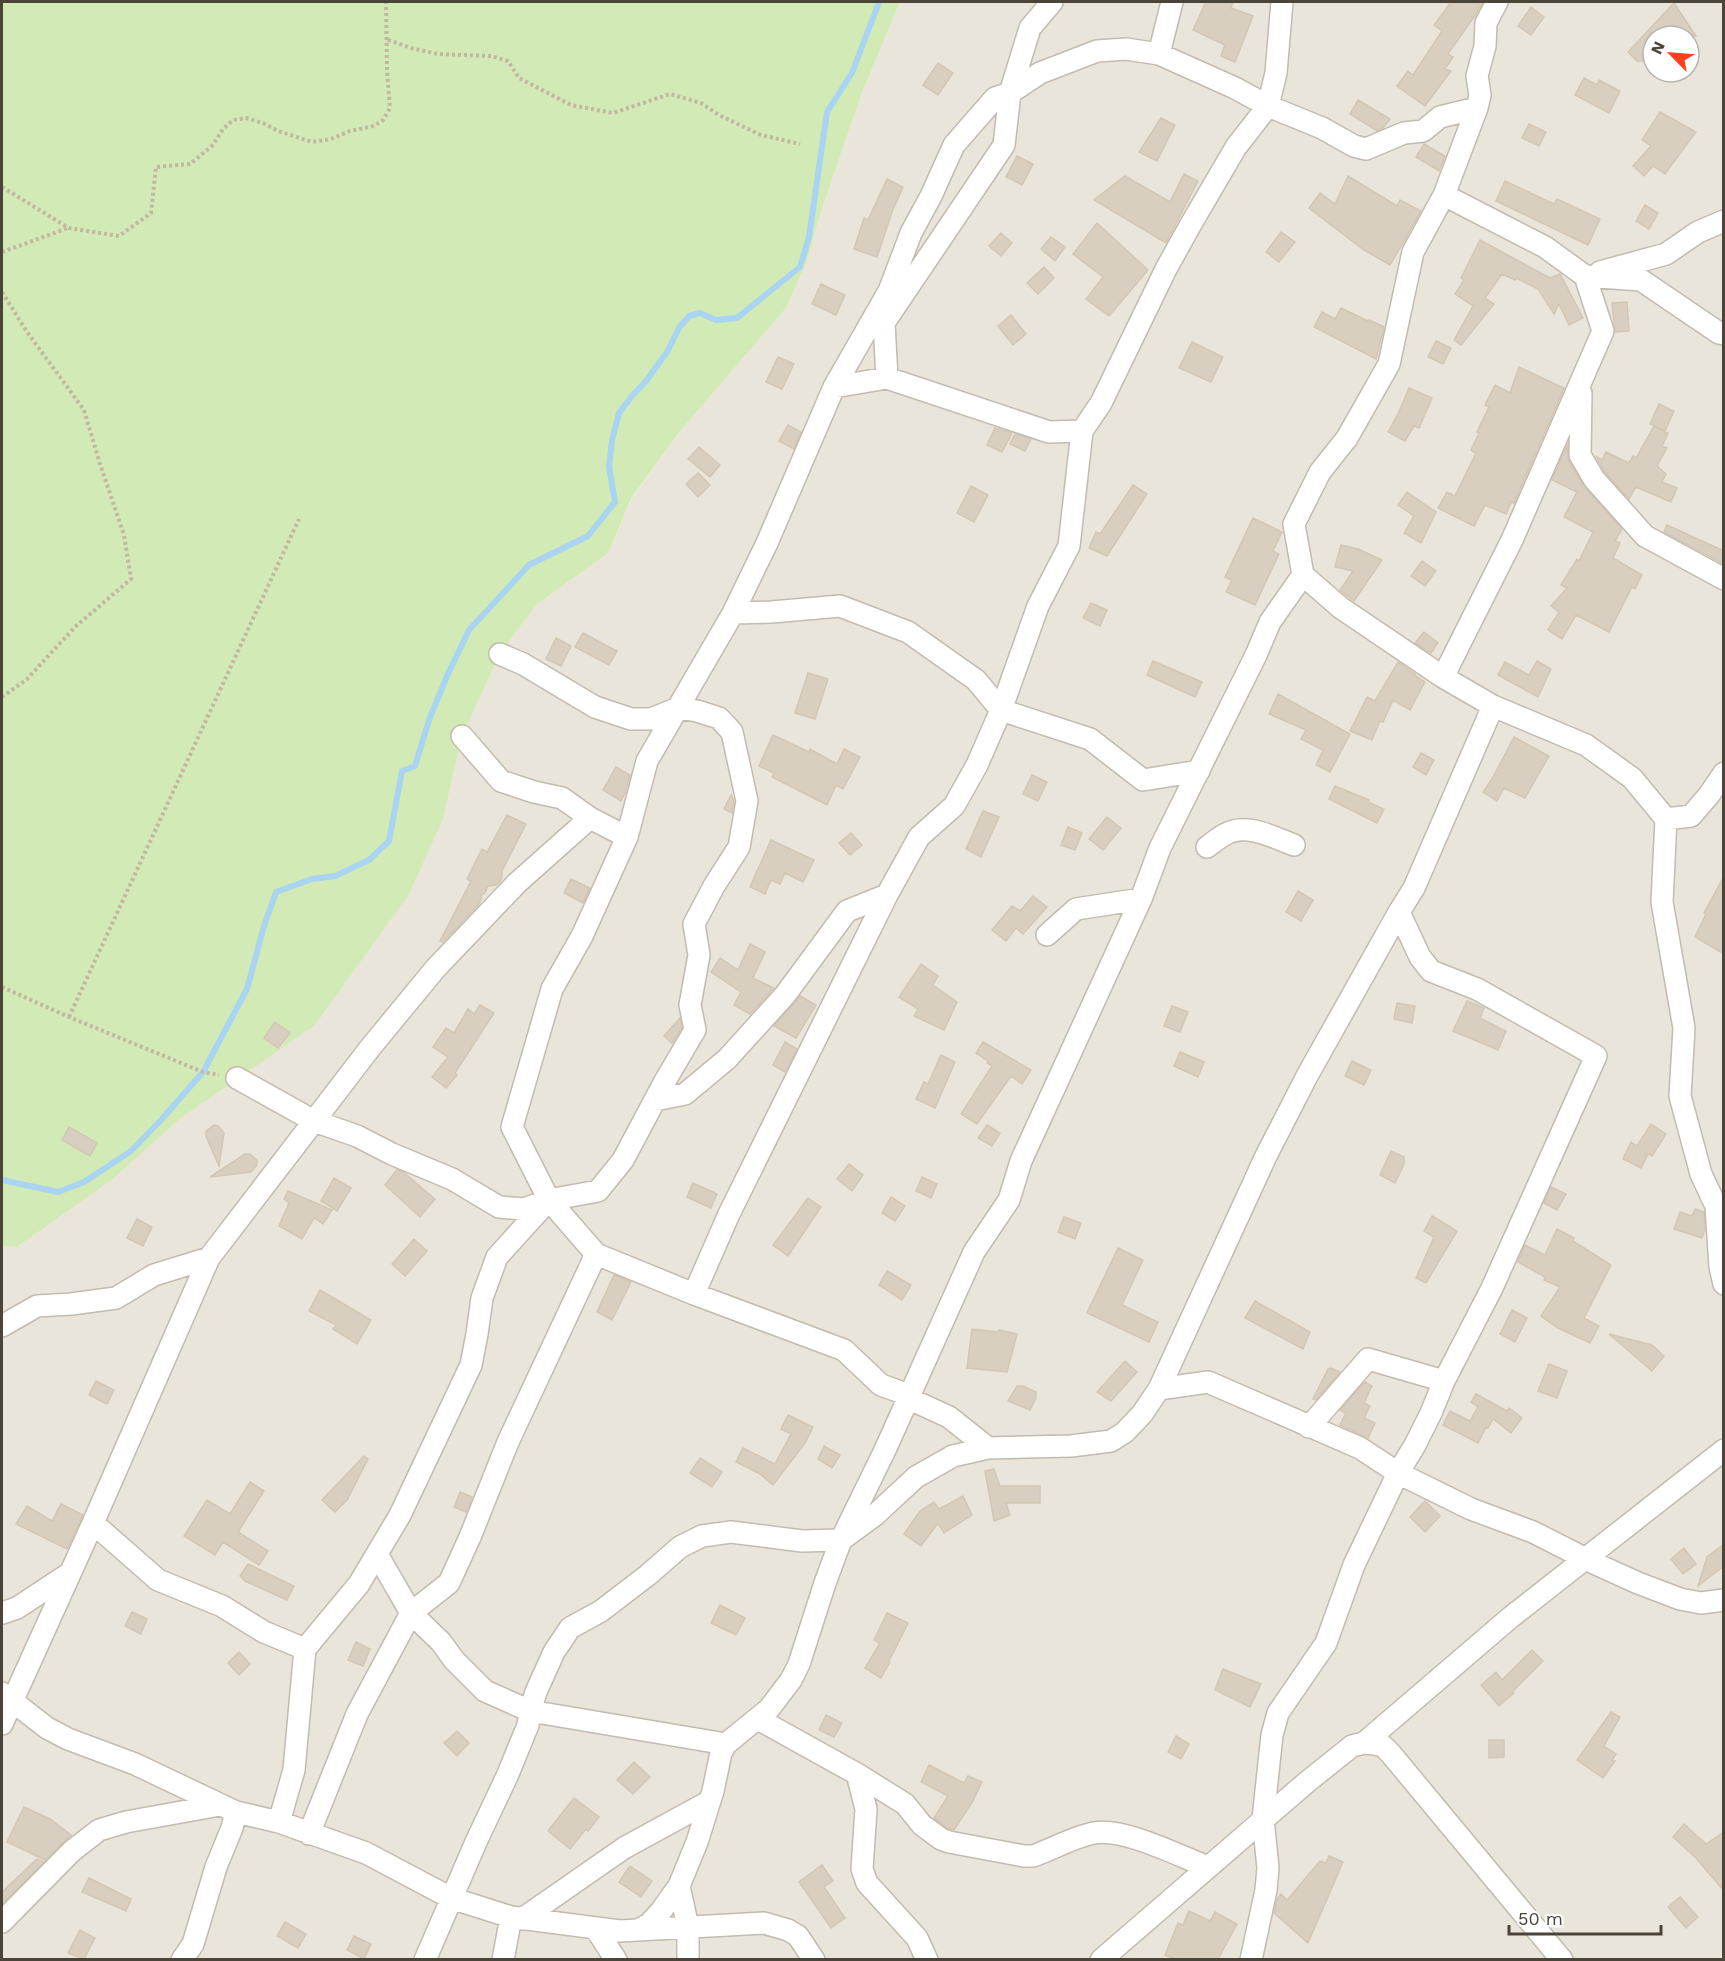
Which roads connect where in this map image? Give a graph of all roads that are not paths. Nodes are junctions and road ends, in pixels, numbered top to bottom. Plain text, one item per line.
1 (1052, 2) edge
2 (1172, 2) edge
3 (1282, 2) edge
4 (1497, 2) edge
5 (1159, 54) junction
6 (1010, 93) junction
7 (1268, 106) junction
8 (1477, 108) junction
9 (1444, 195) junction
10 (1724, 221) edge
11 (1585, 276) junction
12 (1724, 334) edge
13 (887, 378) junction
14 (1581, 383) junction
15 (834, 387) junction
16 (1083, 431) junction
17 (1302, 575) junction
18 (1724, 579) edge
19 (733, 613) junction
20 (500, 654) dead end
21 (1443, 677) junction
22 (1493, 706) junction
23 (678, 708) junction
24 (1001, 710) junction
25 (462, 736) dead end
26 (1199, 771) junction
27 (1724, 773) edge
28 (590, 818) junction
29 (1666, 819) junction
30 (627, 837) junction
31 (1294, 845) dead end
32 (1207, 847) dead end
33 (886, 895) junction
34 (1141, 899) junction
35 (1399, 912) junction
36 (1047, 935) dead end
37 (237, 1078) road end
38 (655, 1100) junction
39 (314, 1121) junction
40 (1720, 1198) edge
41 (549, 1200) junction
42 (596, 1254) junction
43 (209, 1257) junction
44 (1724, 1284) edge
45 (694, 1294) junction
46 (2, 1326) edge
47 (1444, 1381) junction
48 (1159, 1389) junction
49 (909, 1395) junction
50 (1310, 1427) junction
51 (988, 1448) junction
52 (1724, 1450) edge
53 (1398, 1473) junction
54 (93, 1523) junction
55 (841, 1540) junction
56 (377, 1554) junction
57 (1586, 1558) junction
58 (70, 1572) junction
59 (1724, 1600) edge
60 (2, 1613) edge
61 (411, 1613) junction
62 (305, 1649) junction
63 (7, 1696) edge
64 (530, 1711) junction
65 (758, 1719) junction
66 (2, 1724) edge
67 (1364, 1743) junction
68 (726, 1744) junction
69 (857, 1774) junction
70 (710, 1801) junction
71 (228, 1808) junction
72 (1263, 1819) junction
73 (279, 1822) junction
74 (309, 1834) junction
75 (1208, 1867) junction
76 (679, 1886) junction
77 (451, 1898) junction
78 (516, 1918) junction
79 (2, 1922) edge
80 (688, 1927) junction
81 (596, 1929) junction
82 (638, 1930) junction
83 (182, 1959) edge
84 (425, 1959) edge
85 (503, 1959) edge
86 (616, 1959) edge
87 (688, 1959) edge
88 (814, 1959) edge
89 (927, 1959) edge
90 (1101, 1959) edge
91 (1251, 1959) edge
92 (1562, 1959) edge

1 - 6 street
2 - 5 street
3 - 7 street
4 - 8 street
5 - 6 street
5 - 7 street
6 - 13 street
6 - 15 street
7 - 8 street
7 - 16 street
8 - 9 street
9 - 11 street
9 - 17 street
10 - 11 street
11 - 12 street
11 - 14 street
13 - 15 street
13 - 16 street
14 - 18 street
14 - 21 street
15 - 19 street
16 - 24 street
17 - 21 street
17 - 26 street
19 - 23 street
19 - 24 street
20 - 23 street
21 - 22 street
22 - 29 street
22 - 35 street
23 - 30 street
23 - 38 street
24 - 26 street
24 - 33 street
25 - 28 street
26 - 34 street
27 - 29 street
28 - 30 street
28 - 39 street
29 - 40 street
30 - 41 street
31 - 32 street
33 - 38 street
33 - 45 street
34 - 36 street
34 - 49 street
35 - 47 street
35 - 48 street
37 - 39 street
38 - 41 street
39 - 41 street
39 - 43 street
40 - 44 street
41 - 42 street
41 - 56 street
42 - 45 street
42 - 61 street
43 - 46 street
43 - 54 street
45 - 49 street
47 - 50 street
47 - 53 street
48 - 50 street
48 - 51 street
49 - 51 street
49 - 55 street
50 - 53 street
51 - 55 street
52 - 57 street
53 - 57 street
53 - 72 street
54 - 58 street
54 - 62 street
55 - 64 street
55 - 65 street
56 - 61 street
56 - 62 street
57 - 59 street
57 - 67 street
58 - 60 street
58 - 63 street
61 - 64 street
61 - 74 street
62 - 73 street
63 - 66 street
63 - 71 street
64 - 68 street
64 - 77 street
65 - 68 street
65 - 69 street
67 - 72 street
67 - 92 street
68 - 70 street
69 - 75 street
69 - 89 street
70 - 76 street
70 - 78 street
71 - 73 street
71 - 79 street
71 - 83 street
72 - 75 street
72 - 91 street
73 - 74 street
74 - 77 street
75 - 90 street
76 - 80 street
76 - 82 street
77 - 78 street
77 - 84 street
78 - 81 street
78 - 85 street
80 - 82 street
80 - 87 street
80 - 88 street
81 - 82 street
81 - 86 street

